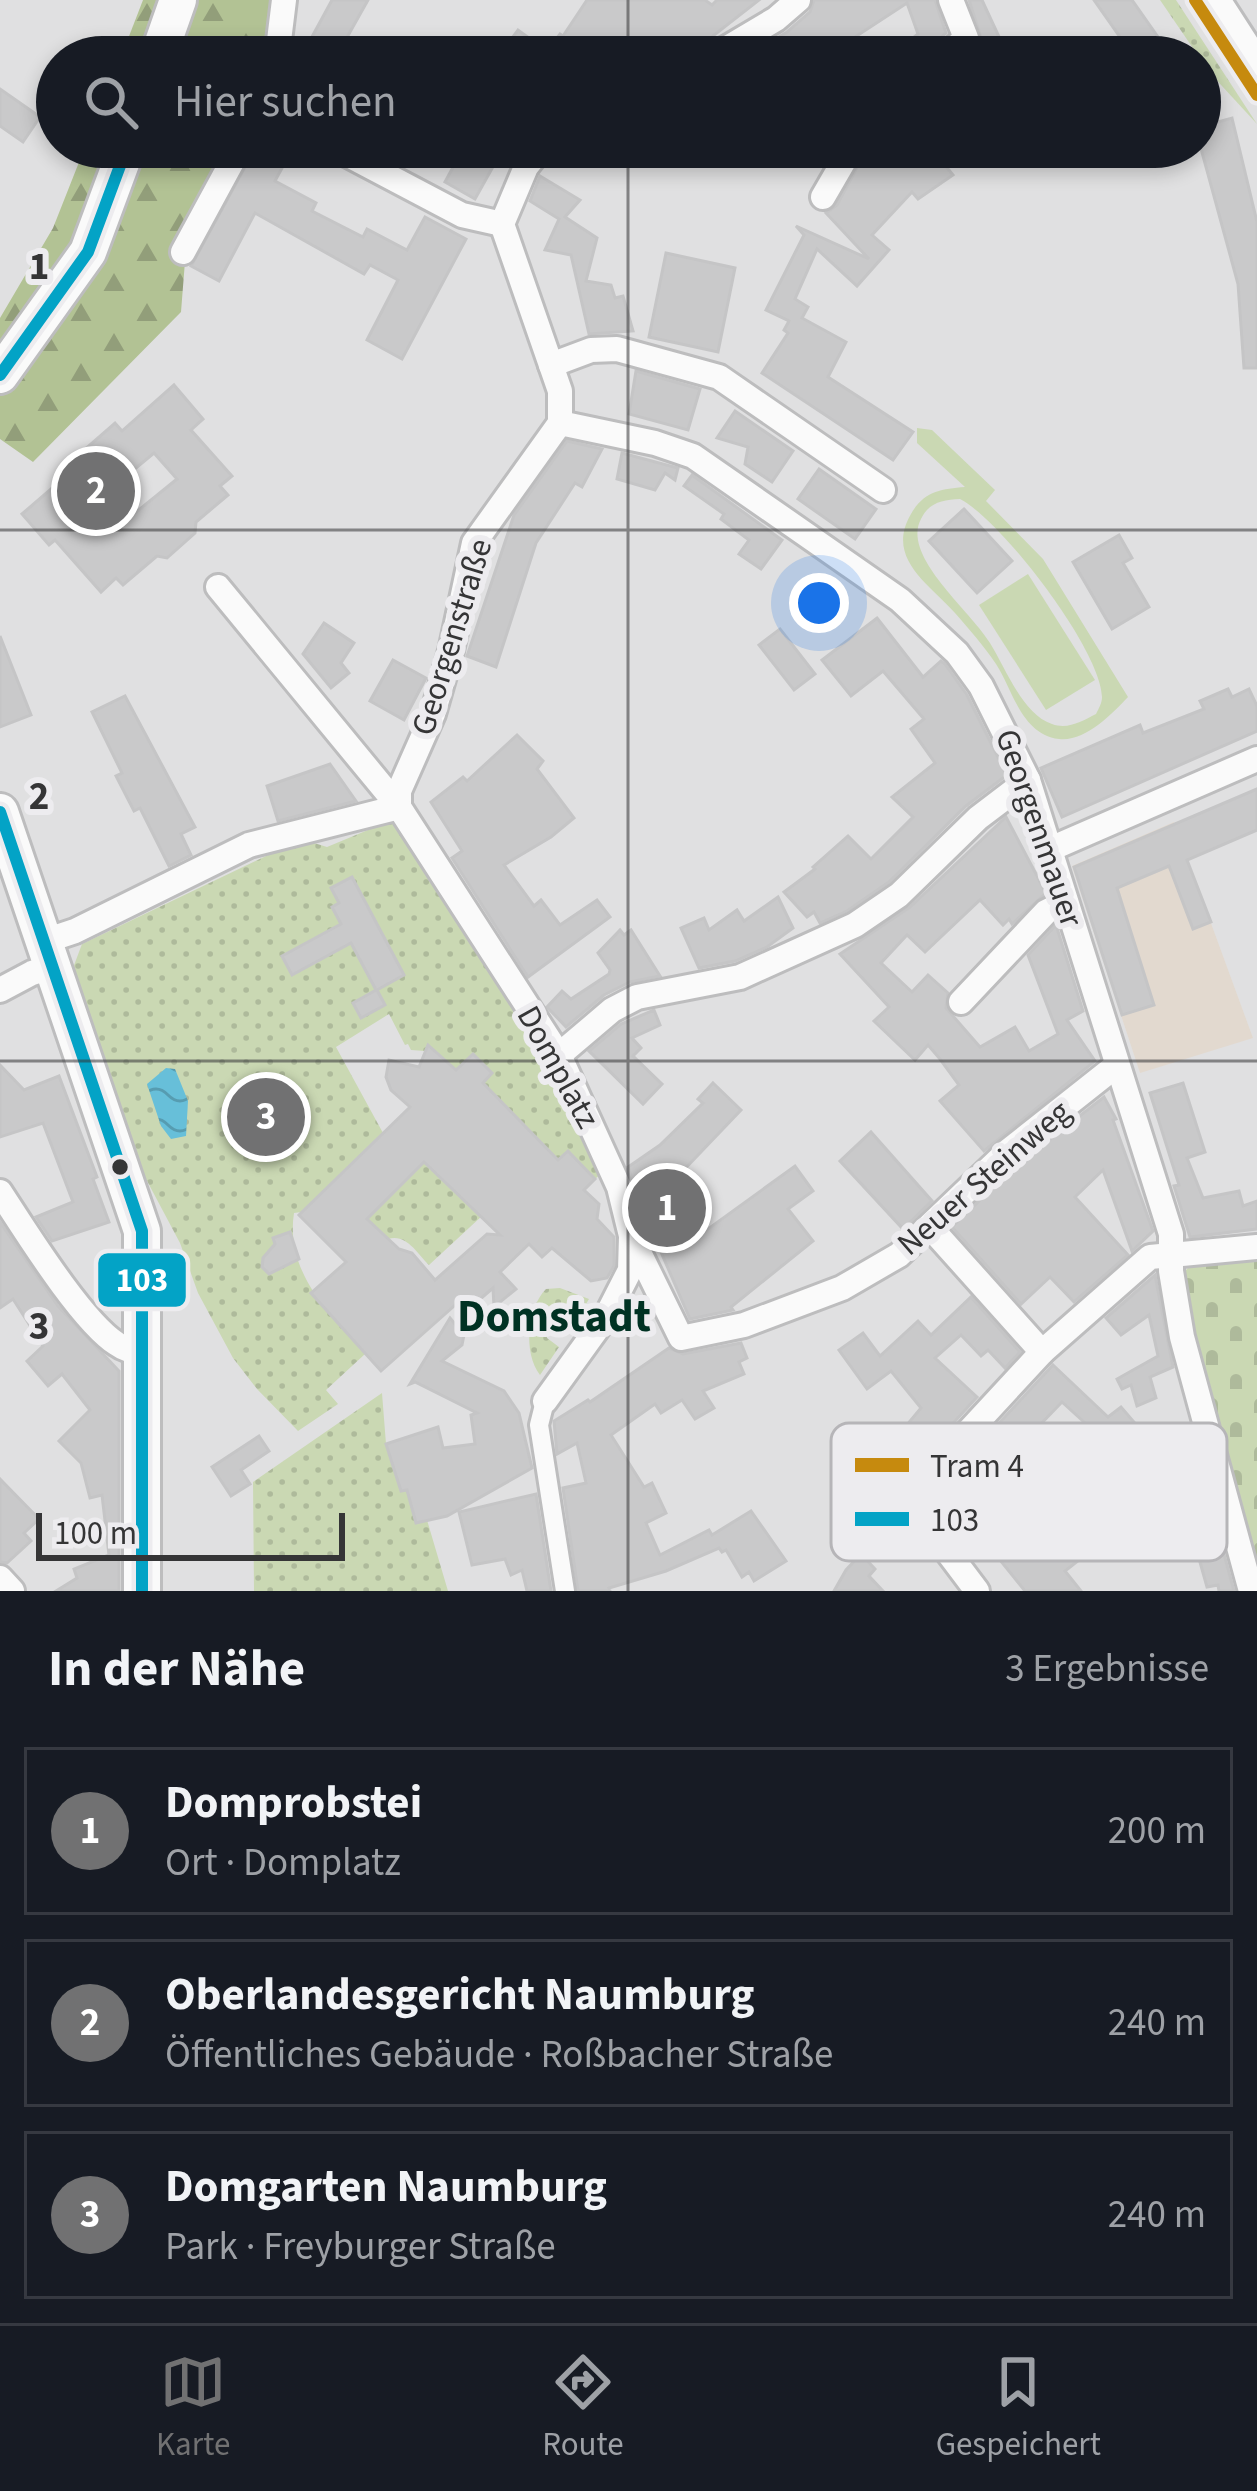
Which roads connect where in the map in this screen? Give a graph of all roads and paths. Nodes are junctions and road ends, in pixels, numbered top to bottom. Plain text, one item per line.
1 (178, 0) edge
2 (284, 0) edge
3 (798, 0) edge
4 (951, 0) edge
5 (1213, 0) edge
6 (165, 36) edge
7 (280, 36) edge
8 (747, 36) edge
9 (965, 36) edge
10 (1257, 68) edge
11 (119, 168) edge
12 (229, 168) edge
13 (374, 168) edge
14 (526, 168) edge
15 (840, 168) edge
16 (823, 197) dead end
17 (502, 224) junction
18 (183, 252) dead end
19 (551, 365) junction
20 (0, 375) edge
21 (560, 423) junction
22 (884, 490) dead end
23 (218, 586) dead end
24 (1257, 759) edge
25 (1028, 780) junction
26 (399, 807) junction
27 (0, 812) edge
28 (1048, 850) junction
29 (1066, 902) junction
30 (50, 954) junction
31 (0, 990) edge
32 (961, 1002) dead end
33 (559, 1055) junction
34 (1117, 1065) junction
35 (0, 1192) edge
36 (930, 1227) junction
37 (632, 1237) junction
38 (1257, 1246) edge
39 (1172, 1254) junction
40 (1042, 1352) junction
41 (144, 1353) junction
42 (545, 1401) joint
43 (976, 1423) edge
44 (1205, 1423) edge
45 (1227, 1503) edge
46 (951, 1561) edge
47 (0, 1578) edge
48 (970, 1588) edge
49 (12, 1591) edge
50 (142, 1591) edge
51 (566, 1591) edge
52 (1251, 1591) edge

1 - 6 main road
2 - 7 street
3 - 8 street
4 - 9 street
5 - 10 main road
11 - 20 main road
12 - 18 street
13 - 17 street
14 - 17 street
15 - 16 street
17 - 19 street
19 - 21 street
19 - 22 street
21 - 25 street, Georgenmauer
21 - 26 street, Georgenstraße
23 - 26 street, Domplatz
24 - 28 street
25 - 28 street, Georgenmauer
25 - 33 street
26 - 30 street
26 - 33 street, Domplatz
27 - 30 main road
28 - 29 street, Georgenmauer
29 - 32 street
29 - 34 street, Georgenmauer
30 - 31 street
30 - 41 main road
33 - 37 street, Domplatz
34 - 36 street, Neuer Steinweg
34 - 39 street, Georgenmauer
35 - 41 street
36 - 37 street, Neuer Steinweg
36 - 40 street
37 - 42 street, Domplatz
38 - 39 street
39 - 40 street
39 - 44 street, Georgenmauer
40 - 43 street
41 - 50 main road
42 - 51 street
45 - 52 street, Georgenmauer
46 - 48 street
47 - 49 street

